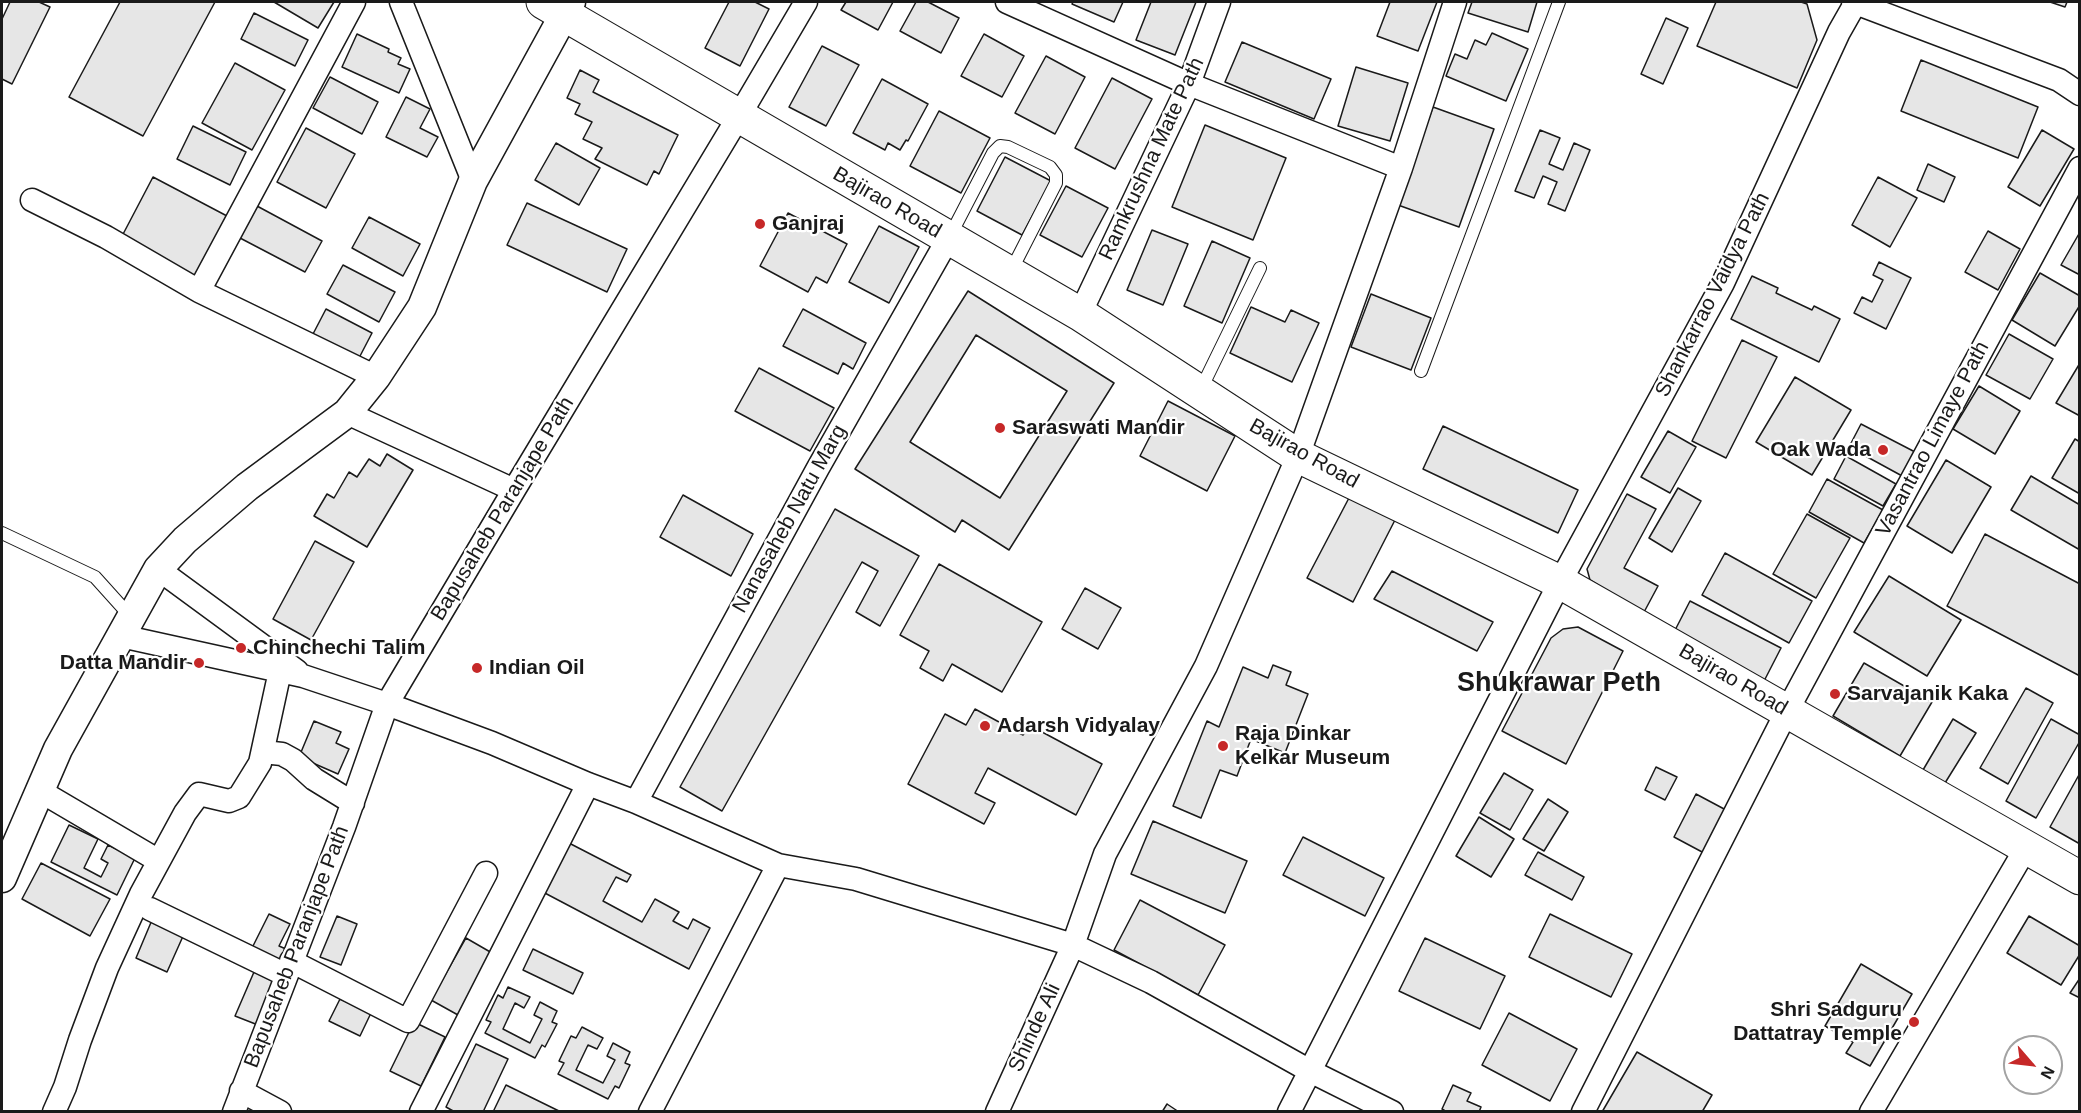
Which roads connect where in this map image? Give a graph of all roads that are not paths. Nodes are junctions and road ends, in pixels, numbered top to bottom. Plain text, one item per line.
1 (354, 2) edge
2 (400, 2) edge
3 (806, 2) edge
4 (1007, 2) edge
5 (1219, 2) edge
6 (1455, 2) edge
7 (1559, 2) edge
8 (1855, 2) edge
9 (560, 6) edge
10 (1189, 84) junction
11 (2079, 94) edge
12 (739, 116) junction
13 (1401, 168) junction
14 (2079, 168) edge
15 (473, 181) junction
16 (32, 200) dead end
17 (948, 239) junction
18 (1260, 268) dead end
19 (1009, 274) junction
20 (200, 291) junction
21 (1080, 314) junction
22 (1421, 371) dead end
23 (376, 377) junction
24 (1199, 392) junction
25 (347, 413) junction
26 (1298, 456) junction
27 (514, 490) junction
28 (2, 533) edge
29 (158, 569) junction
30 (1560, 582) junction
31 (126, 627) junction
32 (280, 671) junction
33 (303, 676) junction
34 (387, 704) junction
35 (1787, 711) junction
36 (263, 752) junction
37 (588, 784) junction
38 (40, 791) junction
39 (636, 802) junction
40 (353, 803) junction
41 (2025, 848) junction
42 (159, 861) junction
43 (778, 865) junction
44 (486, 873) dead end
45 (2, 878) edge
46 (2079, 878) edge
47 (150, 909) dead end
48 (1073, 945) junction
49 (289, 968) junction
50 (1310, 1071) junction
51 (238, 1101) edge
52 (54, 1112) edge
53 (280, 1112) edge
54 (421, 1112) edge
55 (650, 1112) edge
56 (997, 1112) edge
57 (1289, 1112) edge
58 (1392, 1112) edge
59 (1583, 1112) edge
60 (1871, 1112) edge

1 - 20 street
2 - 15 street
3 - 12 street, Bapusaheb Paranjape Path
4 - 10 street
5 - 10 street, Ramkrushna Mate Path
6 - 13 street, Shinde Ali
7 - 22 lane
8 - 11 street
8 - 30 street, Shankarrao Vaidya Path
9 - 12 highway, Bajirao Road
9 - 15 street
10 - 13 street
10 - 21 street, Ramkrushna Mate Path
12 - 17 highway, Bajirao Road
12 - 27 street, Bapusaheb Paranjape Path
13 - 26 street, Shinde Ali
14 - 35 street, Vasantrao Limaye Path
15 - 23 street
16 - 20 street
17 - 19 highway, Bajirao Road
17 - 19 lane
17 - 39 street, Nanasaheb Natu Marg
18 - 24 lane
19 - 21 highway, Bajirao Road
20 - 23 street
21 - 24 highway, Bajirao Road
23 - 25 street
24 - 26 highway, Bajirao Road
25 - 27 street
25 - 29 street
26 - 30 highway, Bajirao Road
26 - 48 street, Shinde Ali
27 - 34 street, Bapusaheb Paranjape Path
28 - 31 lane
29 - 31 street
29 - 33 street
30 - 35 highway, Bajirao Road
30 - 50 street, Shankarrao Vaidya Path
31 - 32 street
31 - 38 street
32 - 33 street
32 - 36 street
33 - 34 street
34 - 37 street
34 - 40 street, Bapusaheb Paranjape Path
35 - 41 highway, Bajirao Road
35 - 59 street, Vasantrao Limaye Path
36 - 40 street
36 - 42 street
37 - 39 street
37 - 54 street
38 - 42 street
38 - 45 street
39 - 43 street
40 - 49 street, Bapusaheb Paranjape Path
41 - 46 highway, Bajirao Road
41 - 60 street
42 - 52 street
43 - 48 street
43 - 55 street
44 - 49 street
47 - 49 street
48 - 50 street
48 - 56 street, Shinde Ali
49 - 51 street, Bapusaheb Paranjape Path
50 - 57 street, Shankarrao Vaidya Path
50 - 58 street
51 - 53 street

